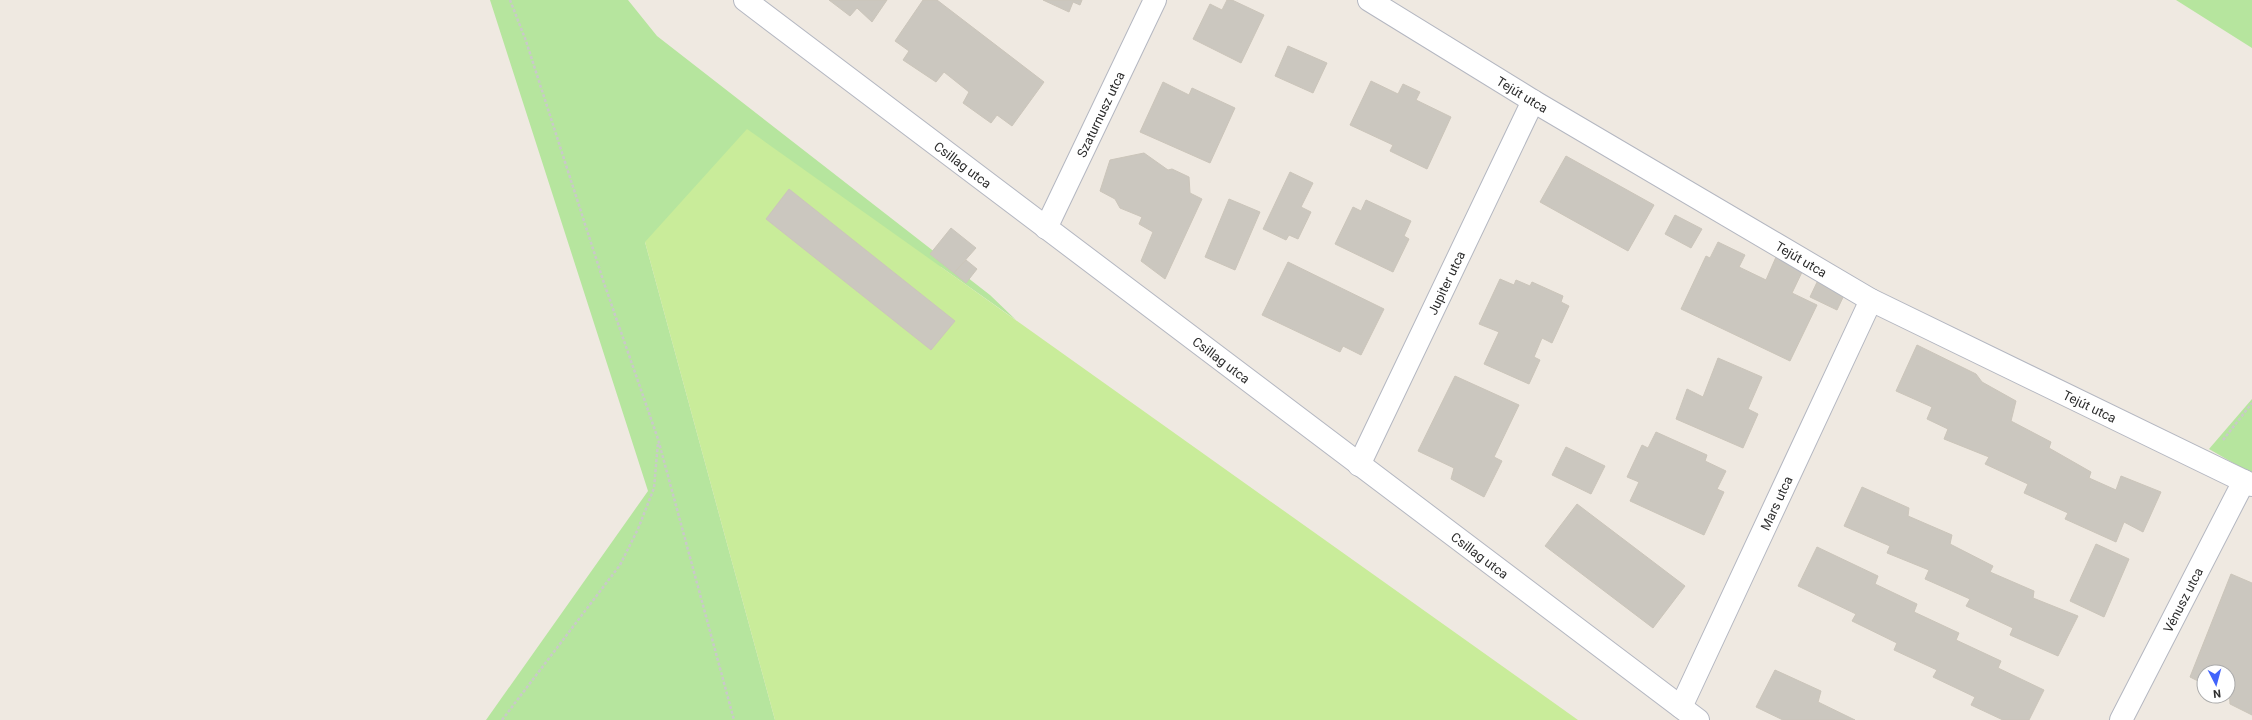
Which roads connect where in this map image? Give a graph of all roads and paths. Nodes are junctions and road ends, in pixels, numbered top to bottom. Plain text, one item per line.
1 (510, 0) edge
2 (745, 0) edge
3 (1155, 0) edge
4 (1369, 0) edge
5 (1533, 101) junction
6 (1046, 228) junction
7 (1871, 300) junction
8 (2252, 403) edge
9 (658, 440) junction
10 (2205, 462) junction
11 (1359, 465) junction
12 (2248, 483) edge
13 (1690, 713) edge
14 (502, 720) edge
15 (734, 720) edge
16 (2121, 720) edge

1 - 9 path
2 - 6 street, Csillag utca
3 - 6 street, Szaturnusz utca
4 - 5 street, Tejút utca
5 - 7 street, Tejút utca
5 - 11 street, Jupiter utca
6 - 11 street, Csillag utca
7 - 10 street, Tejút utca
7 - 13 street, Mars utca
8 - 10 path
9 - 14 path
9 - 15 path
10 - 12 street, Tejút utca
11 - 13 street, Csillag utca
12 - 16 street, Vénusz utca

